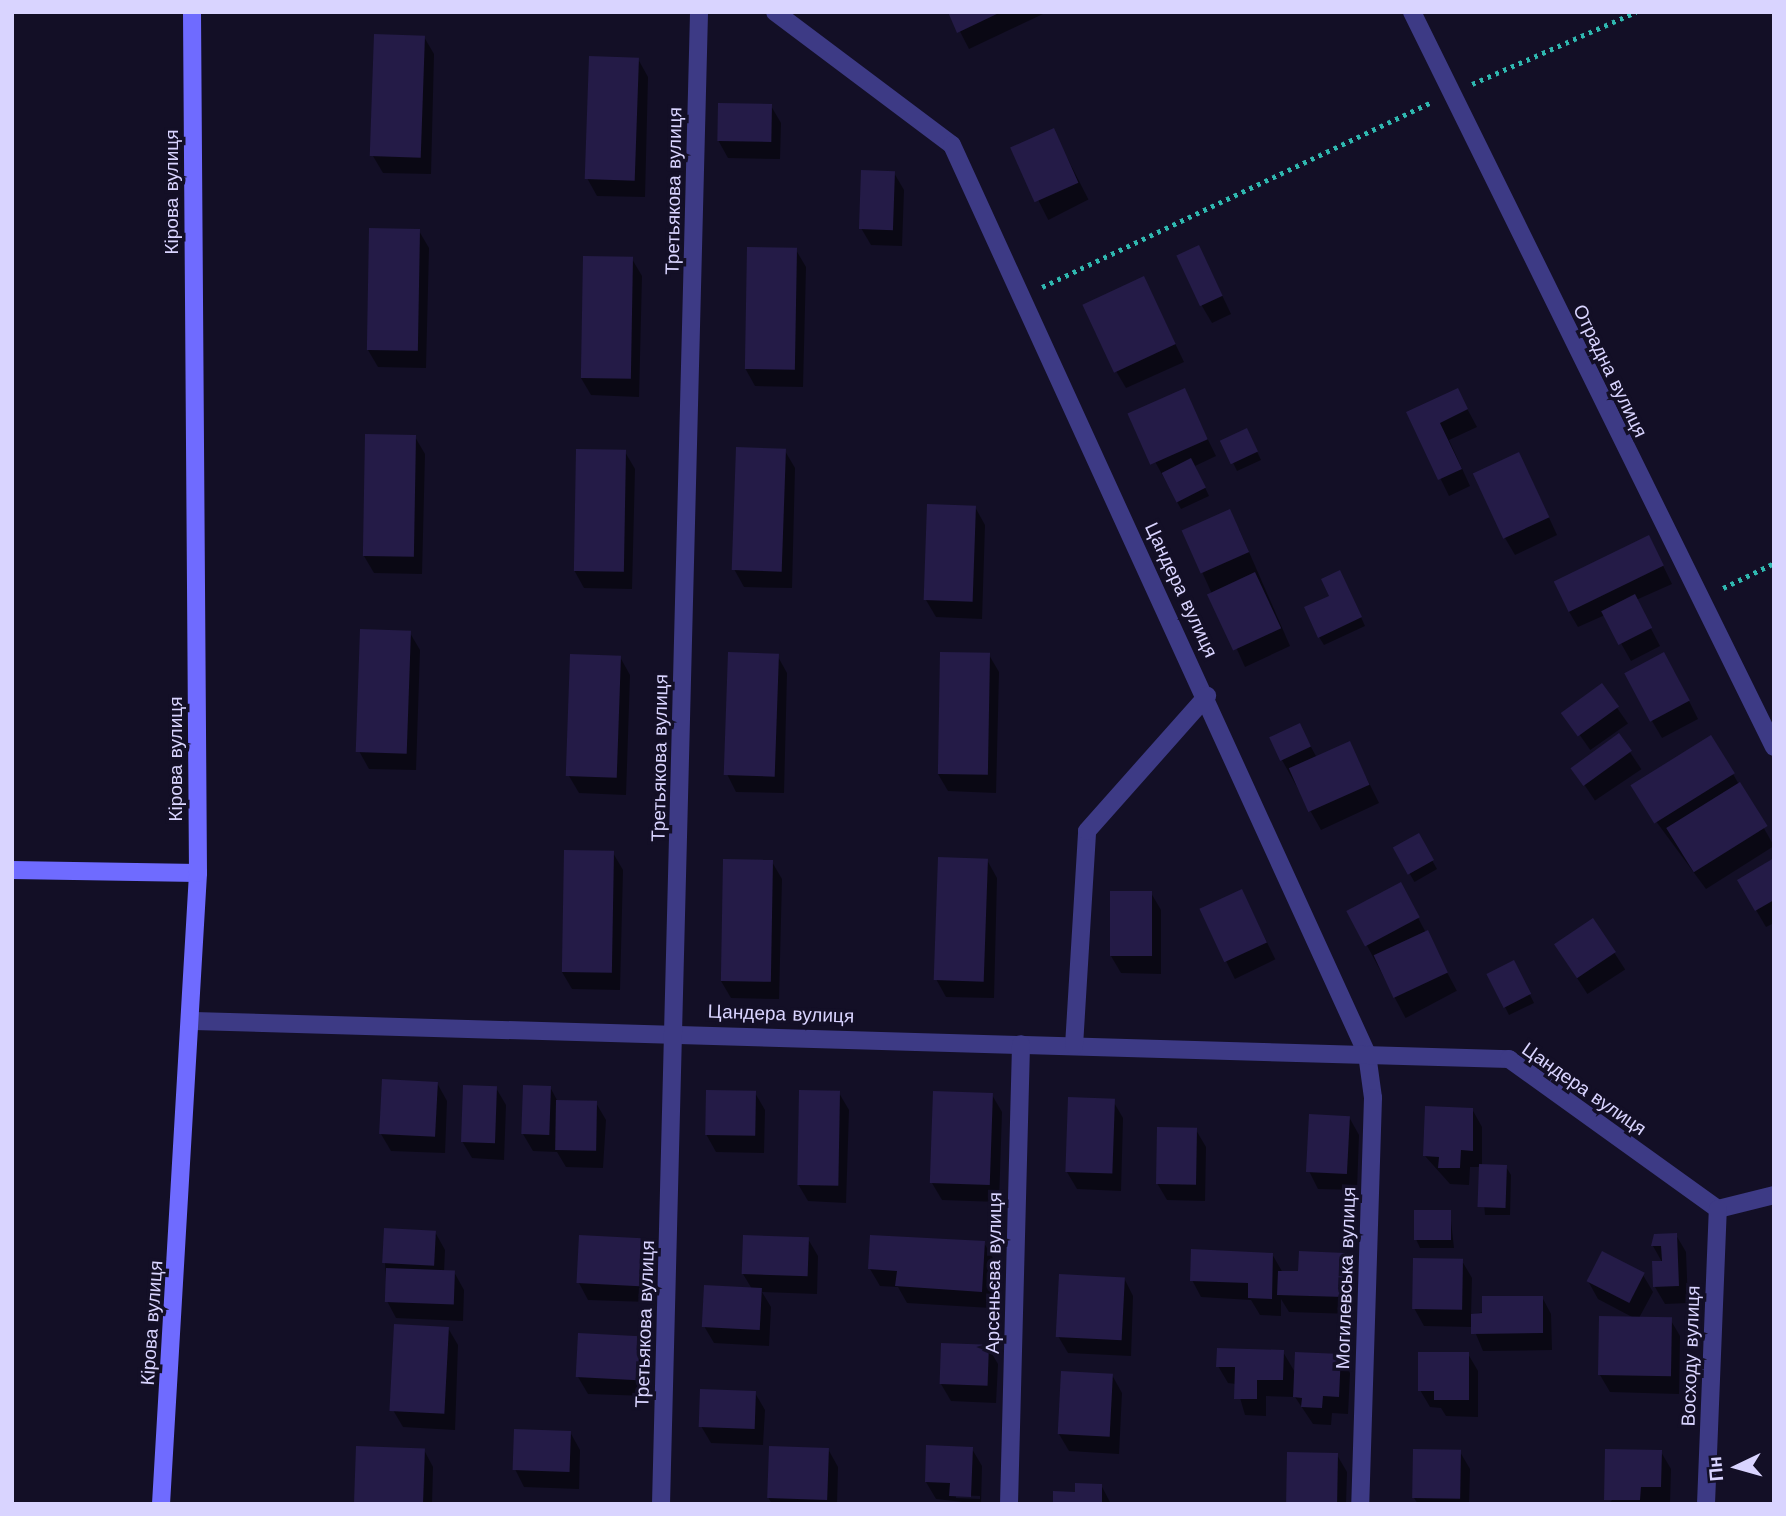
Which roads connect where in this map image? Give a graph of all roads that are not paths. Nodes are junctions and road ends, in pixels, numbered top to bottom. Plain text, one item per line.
1 (192, 12) edge
2 (699, 12) edge
3 (775, 12) edge
4 (1412, 12) edge
5 (1207, 696) junction
6 (1774, 747) edge
7 (12, 870) edge
8 (198, 873) junction
9 (194, 1021) junction
10 (675, 1031) junction
11 (1021, 1044) junction
12 (1074, 1046) junction
13 (1367, 1054) junction
14 (1774, 1195) edge
15 (1718, 1209) junction
16 (161, 1504) edge
17 (660, 1504) edge
18 (1009, 1504) edge
19 (1360, 1504) edge
20 (1706, 1504) edge

1 - 8 main road, Кірова вулиця
2 - 10 street, Третьякова вулиця
3 - 5 street, Цандера вулиця
4 - 6 street, Отрадна вулиця
5 - 12 street
5 - 13 street, Цандера вулиця
7 - 8 main road
8 - 9 main road, Кірова вулиця
9 - 10 street, Цандера вулиця
9 - 16 main road, Кірова вулиця
10 - 11 street, Цандера вулиця
10 - 17 street, Третьякова вулиця
11 - 12 street, Цандера вулиця
11 - 18 street, Арсеньєва вулиця
12 - 13 street, Цандера вулиця
13 - 15 street, Цандера вулиця
13 - 19 street, Могилевська вулиця
14 - 15 street
15 - 20 street, Восходу вулиця

